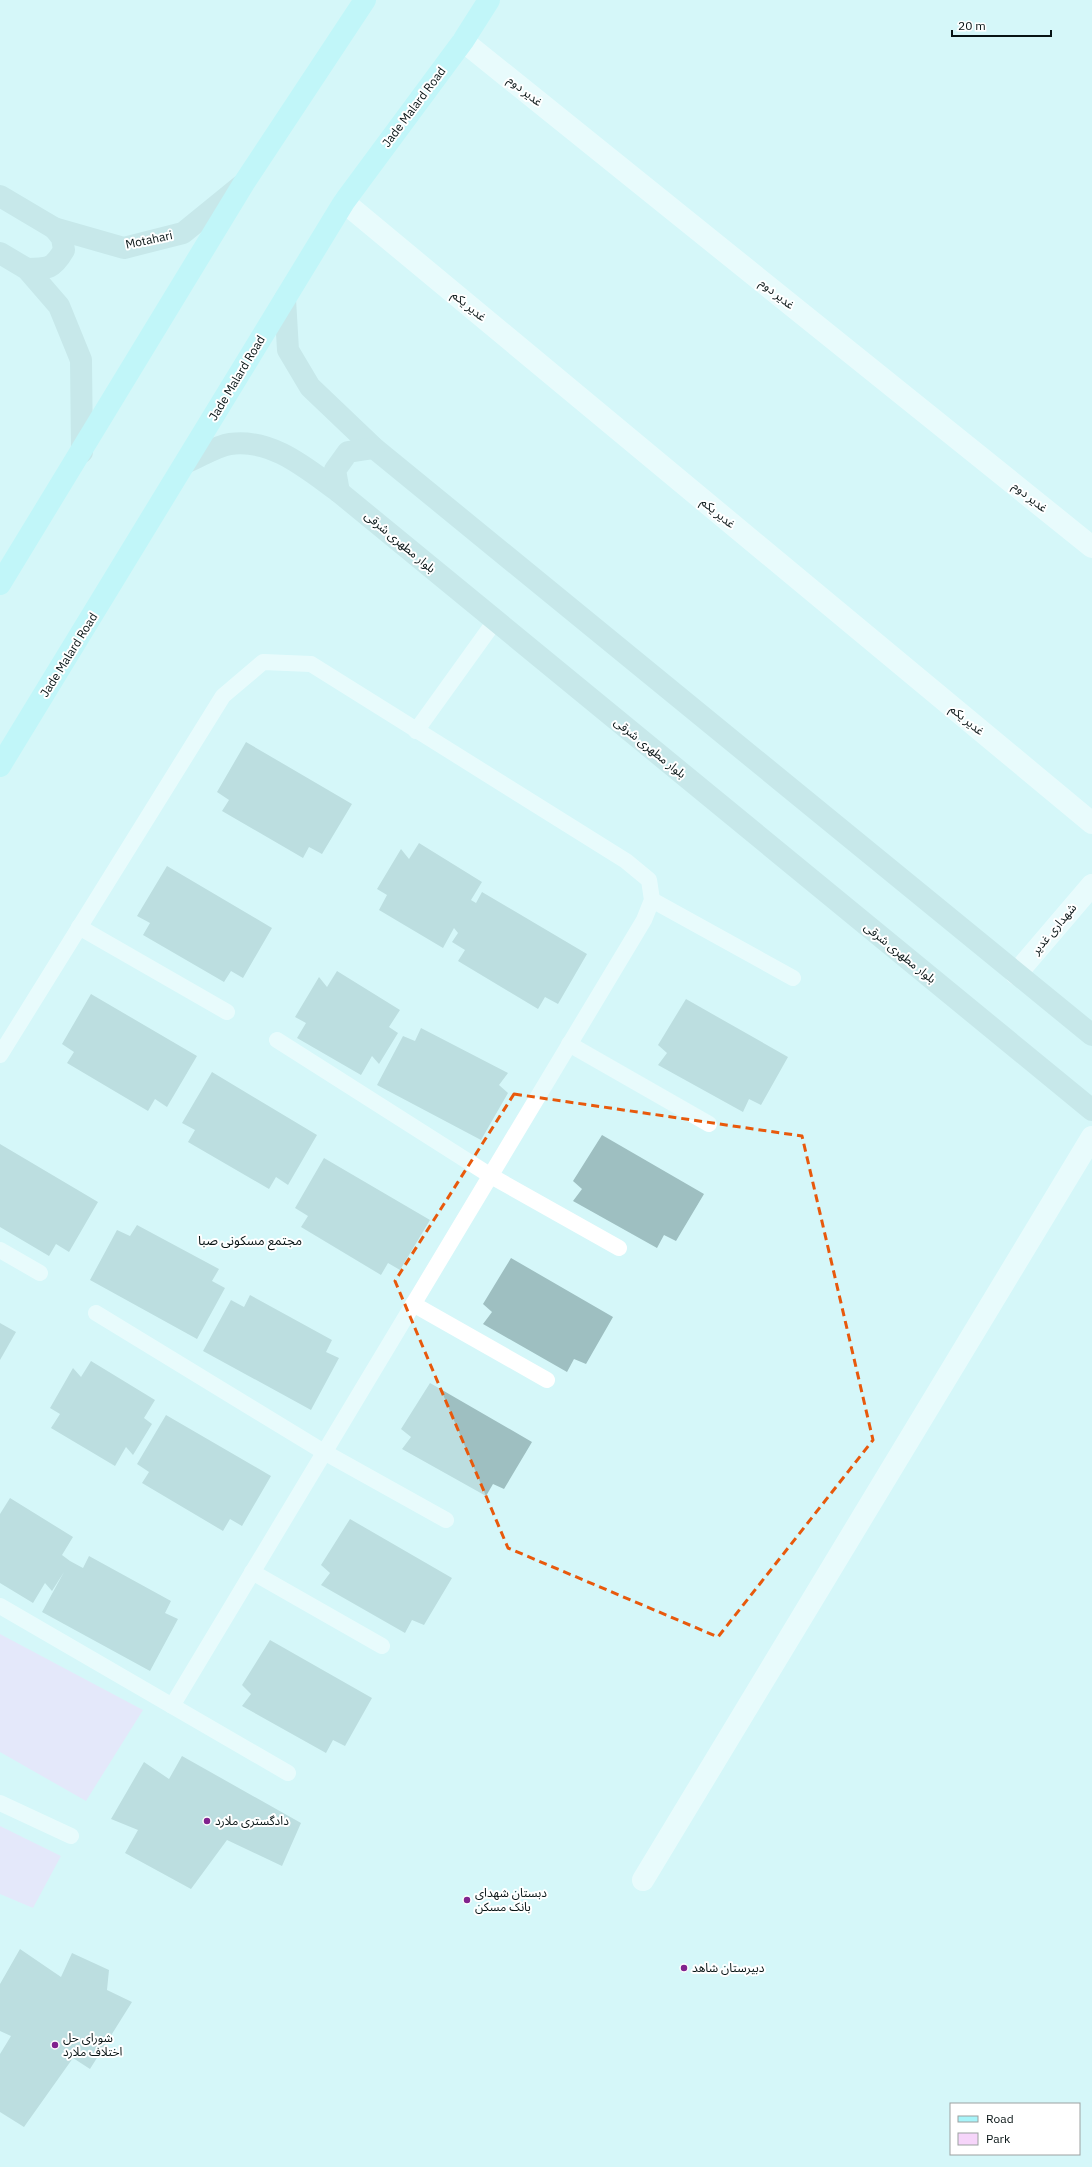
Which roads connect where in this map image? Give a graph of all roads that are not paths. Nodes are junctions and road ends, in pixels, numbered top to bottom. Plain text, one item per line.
1 (365, 0) edge
2 (489, 0) edge
3 (463, 42) junction
4 (244, 183) junction
5 (0, 196) edge
6 (344, 202) junction
7 (54, 228) junction
8 (0, 253) edge
9 (27, 270) junction
10 (285, 299) junction
11 (374, 448) junction
12 (82, 452) junction
13 (187, 462) junction
14 (339, 492) junction
15 (1092, 547) edge
16 (0, 584) edge
17 (495, 621) junction
18 (416, 731) junction
19 (0, 766) edge
20 (1092, 823) edge
21 (1092, 885) edge
22 (652, 900) junction
23 (80, 928) junction
24 (1016, 974) junction
25 (793, 978) dead end
26 (227, 1012) dead end
27 (1092, 1035) edge
28 (277, 1040) dead end
29 (569, 1044) junction
30 (0, 1055) edge
31 (1092, 1110) edge
32 (709, 1124) dead end
33 (1092, 1137) edge
34 (491, 1176) junction
35 (618, 1248) dead end
36 (0, 1250) edge
37 (40, 1273) dead end
38 (413, 1304) junction
39 (96, 1313) dead end
40 (547, 1380) dead end
41 (324, 1452) junction
42 (446, 1520) dead end
43 (252, 1572) junction
44 (0, 1606) edge
45 (382, 1646) dead end
46 (172, 1706) junction
47 (288, 1773) dead end
48 (0, 1803) edge
49 (71, 1836) dead end
50 (643, 1880) dead end

1 - 4 main road
2 - 3 main road, Jade Malard Road
3 - 6 main road, Jade Malard Road
3 - 15 street, غدیر دوم
4 - 7 main road, Motahari
4 - 12 main road
5 - 7 main road, Motahari
6 - 10 main road, Jade Malard Road
6 - 20 street, غدیر یکم
7 - 9 main road
8 - 9 main road
9 - 12 main road
10 - 11 main road
10 - 13 main road, Jade Malard Road
11 - 14 main road
11 - 24 main road
12 - 16 main road
13 - 14 main road, بلوار مطهری شرقی
13 - 19 main road, Jade Malard Road
14 - 17 main road, بلوار مطهری شرقی
17 - 18 lane
17 - 31 main road, بلوار مطهری شرقی
18 - 22 lane
18 - 23 lane
21 - 24 street, شهداری غدیر
22 - 25 lane
22 - 29 lane
23 - 26 lane
23 - 30 lane
24 - 27 main road
28 - 34 lane
29 - 32 lane
29 - 34 lane
33 - 50 street
34 - 35 lane
34 - 38 lane
36 - 37 lane
38 - 40 lane
38 - 41 lane
39 - 41 lane
41 - 42 lane
41 - 43 lane
43 - 45 lane
43 - 46 lane
44 - 46 lane
46 - 47 lane
48 - 49 lane

